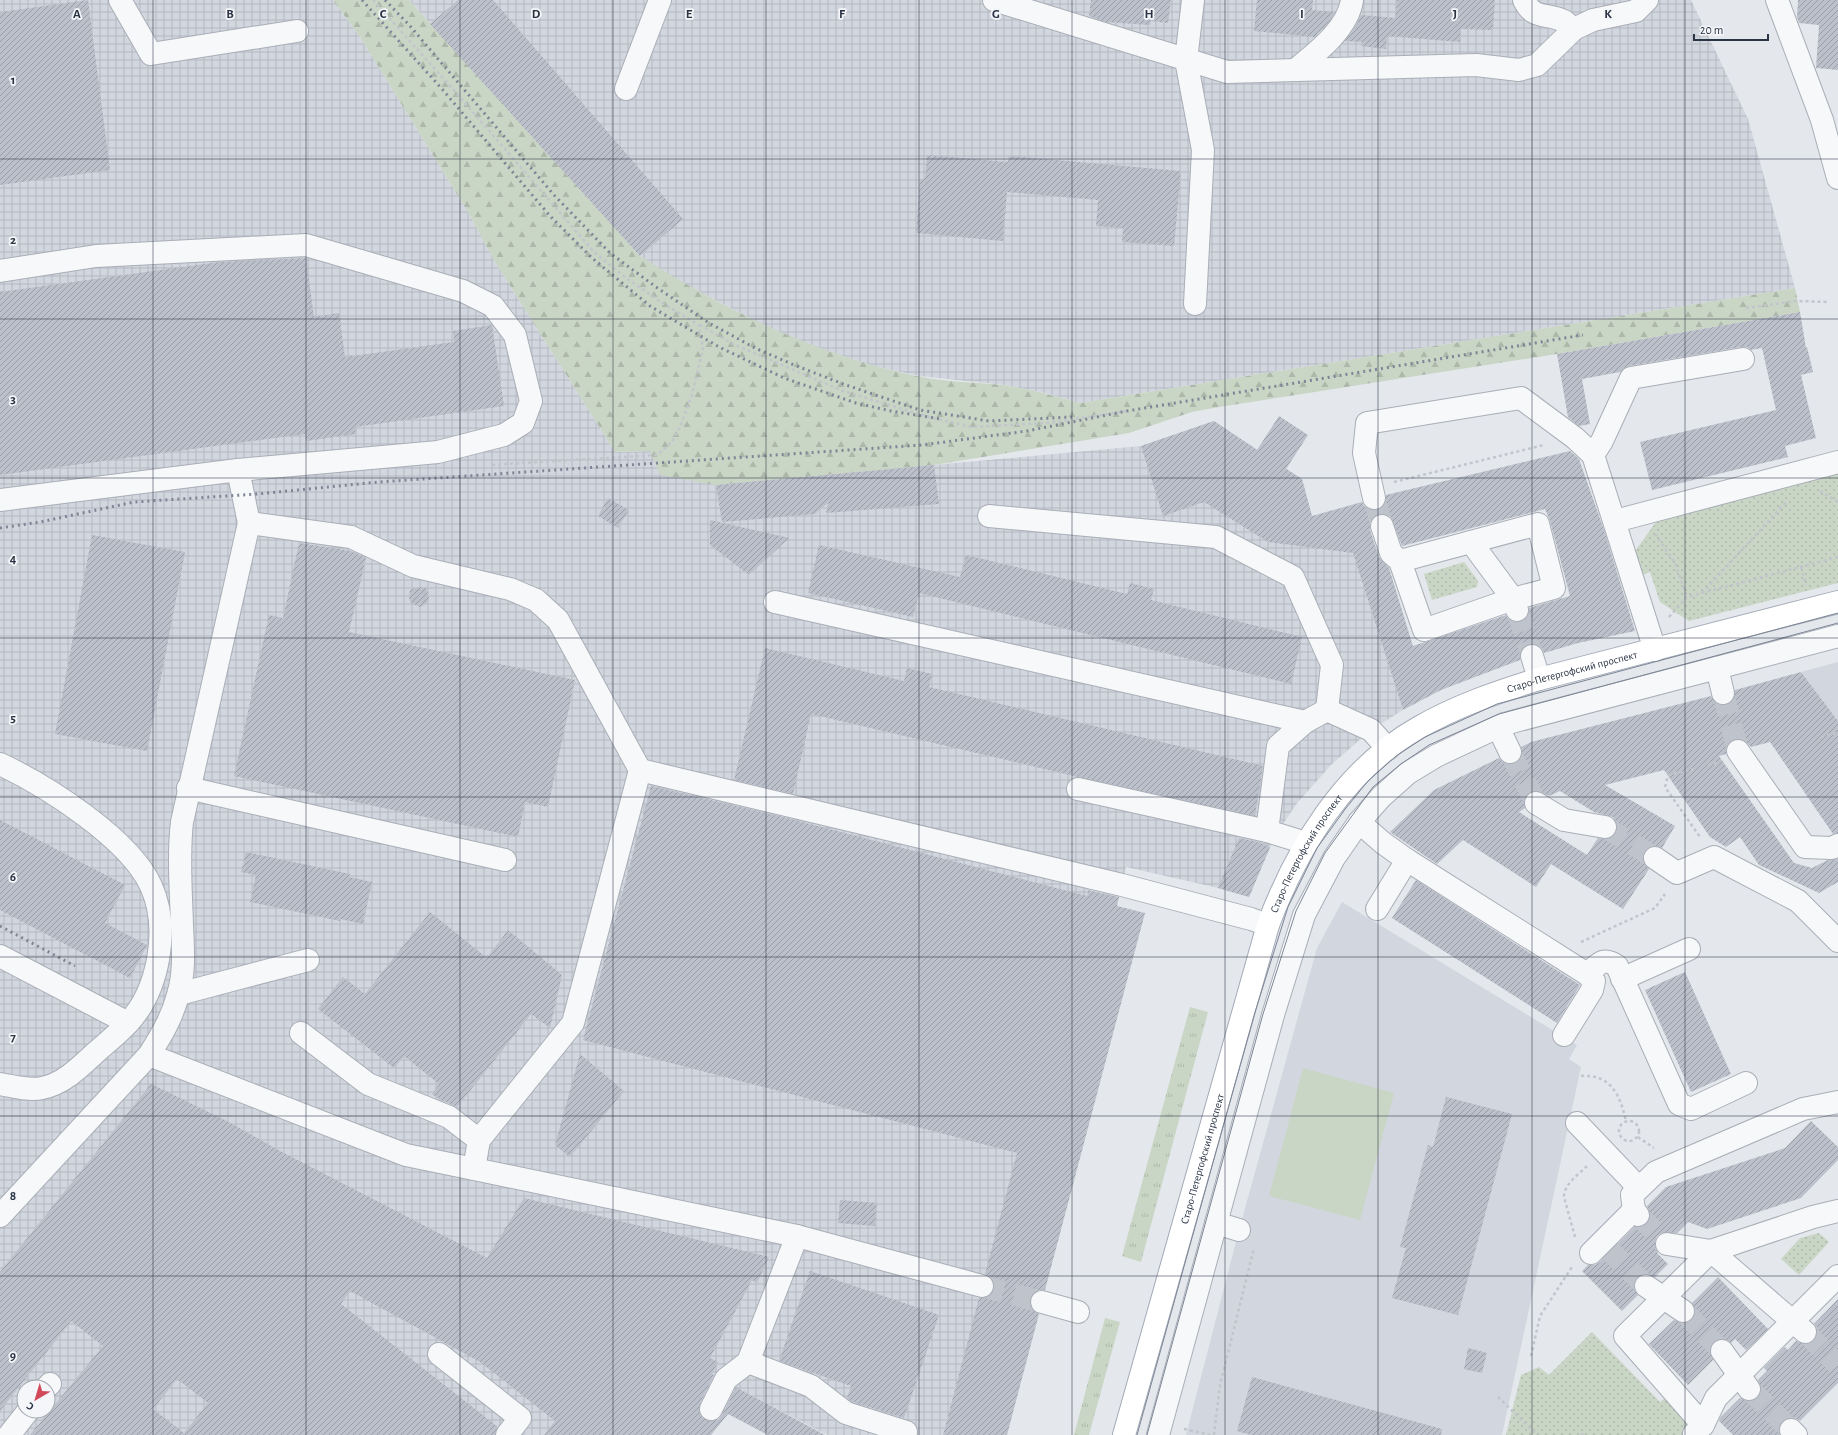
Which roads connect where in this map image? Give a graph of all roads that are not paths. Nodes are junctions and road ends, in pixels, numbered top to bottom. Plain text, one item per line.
1 (120, 0) edge
2 (660, 0) edge
3 (994, 0) edge
4 (1193, 0) edge
5 (1352, 0) edge
6 (1524, 0) edge
7 (1647, 0) edge
8 (1777, 0) edge
9 (1574, 29) junction
10 (297, 31) dead end
11 (1186, 60) junction
12 (1295, 70) junction
13 (626, 90) dead end
14 (1838, 178) edge
15 (0, 271) edge
16 (1195, 304) dead end
17 (1743, 359) dead end
18 (1593, 455) junction
19 (1838, 462) edge
20 (238, 470) junction
21 (1373, 493) tunnel mouth
22 (0, 500) edge
23 (989, 516) dead end
24 (1615, 521) junction
25 (249, 523) junction
26 (1382, 526) tunnel mouth
27 (1471, 542) junction
28 (1400, 561) junction
29 (775, 602) dead end
30 (1838, 602) edge
31 (1515, 605) junction
32 (1838, 636) edge
33 (1655, 650) junction
34 (1532, 656) tunnel mouth
35 (1717, 668) junction
36 (1539, 679) junction
37 (1723, 693) tunnel mouth
38 (1327, 710) junction
39 (1305, 722) junction
40 (1498, 727) junction
41 (1388, 749) junction
42 (1738, 751) tunnel mouth
43 (1510, 752) tunnel mouth
44 (0, 764) edge
45 (640, 770) junction
46 (188, 788) junction
47 (1078, 789) dead end
48 (1536, 803) tunnel mouth
49 (1359, 822) junction
50 (1605, 827) tunnel mouth
51 (1267, 831) junction
52 (1306, 843) junction
53 (1838, 846) edge
54 (1655, 858) tunnel mouth
55 (505, 860) dead end
56 (1407, 860) junction
57 (1377, 909) dead end
58 (1268, 926) junction
59 (1838, 941) edge
60 (1689, 948) dead end
61 (0, 956) edge
62 (308, 960) dead end
63 (1588, 974) junction
64 (1622, 979) junction
65 (179, 994) junction
66 (128, 1023) junction
67 (301, 1033) dead end
68 (1564, 1035) dead end
69 (149, 1055) junction
70 (1746, 1083) dead end
71 (0, 1084) edge
72 (1838, 1102) edge
73 (1577, 1123) dead end
74 (479, 1140) junction
75 (474, 1169) junction
76 (1640, 1188) junction
77 (1838, 1211) edge
78 (0, 1216) edge
79 (1216, 1223) junction
80 (797, 1236) junction
81 (1247, 1236) road end
82 (1667, 1244) tunnel mouth
83 (1590, 1250) road end
84 (1711, 1251) junction
85 (1838, 1276) edge
86 (982, 1286) tunnel mouth
87 (1655, 1292) junction
88 (1042, 1302) tunnel mouth
89 (1683, 1311) tunnel mouth
90 (1078, 1312) dead end
91 (1799, 1326) junction
92 (1722, 1351) tunnel mouth
93 (439, 1354) dead end
94 (748, 1362) junction
95 (1744, 1382) junction
96 (711, 1409) dead end
97 (22, 1419) edge
98 (1698, 1430) edge
99 (906, 1432) dead end
100 (9, 1435) edge
101 (507, 1435) edge
102 (1124, 1435) edge
103 (1158, 1435) edge

1 - 10 street
2 - 13 street
3 - 11 street
4 - 11 street
5 - 12 street
6 - 9 street
7 - 9 street
8 - 14 street
9 - 12 street
11 - 12 street
11 - 16 street
15 - 20 street
17 - 18 street
18 - 21 street
18 - 24 street
19 - 24 street
20 - 22 street
20 - 25 street
23 - 38 street
24 - 33 street
25 - 45 street
25 - 46 street
26 - 28 street
27 - 28 street
27 - 31 street
27 - 31 street
28 - 31 street
29 - 39 street
30 - 33 main road, Старо-Петергофский проспект
32 - 35 street
33 - 36 main road, Старо-Петергофский проспект
34 - 36 street
35 - 37 street
35 - 40 street
36 - 41 main road, Старо-Петергофский проспект
38 - 39 street
38 - 41 street
39 - 51 street
40 - 43 street
40 - 49 street
41 - 52 main road, Старо-Петергофский проспект
42 - 53 street
44 - 66 street
45 - 58 street
45 - 74 street
46 - 55 street
46 - 65 street
47 - 51 street
48 - 50 street
49 - 56 street
49 - 79 street
51 - 52 street
52 - 58 main road, Старо-Петергофский проспект
54 - 59 street
56 - 57 street
56 - 63 street
58 - 102 main road, Старо-Петергофский проспект
60 - 64 street
61 - 66 street
62 - 65 street
63 - 64 street
63 - 68 street
64 - 70 street
65 - 69 street
66 - 71 street
67 - 74 street
69 - 75 street
69 - 78 street
72 - 76 street
73 - 76 street
74 - 75 street
75 - 80 street
76 - 83 street
77 - 84 street
79 - 81 street
79 - 103 street
80 - 86 street
80 - 94 street
82 - 84 street
84 - 87 street
84 - 91 street
85 - 91 street
87 - 89 street
87 - 98 street
88 - 90 street
91 - 95 street
92 - 95 street
93 - 101 street
94 - 96 street
94 - 99 street
95 - 98 street
97 - 100 street

